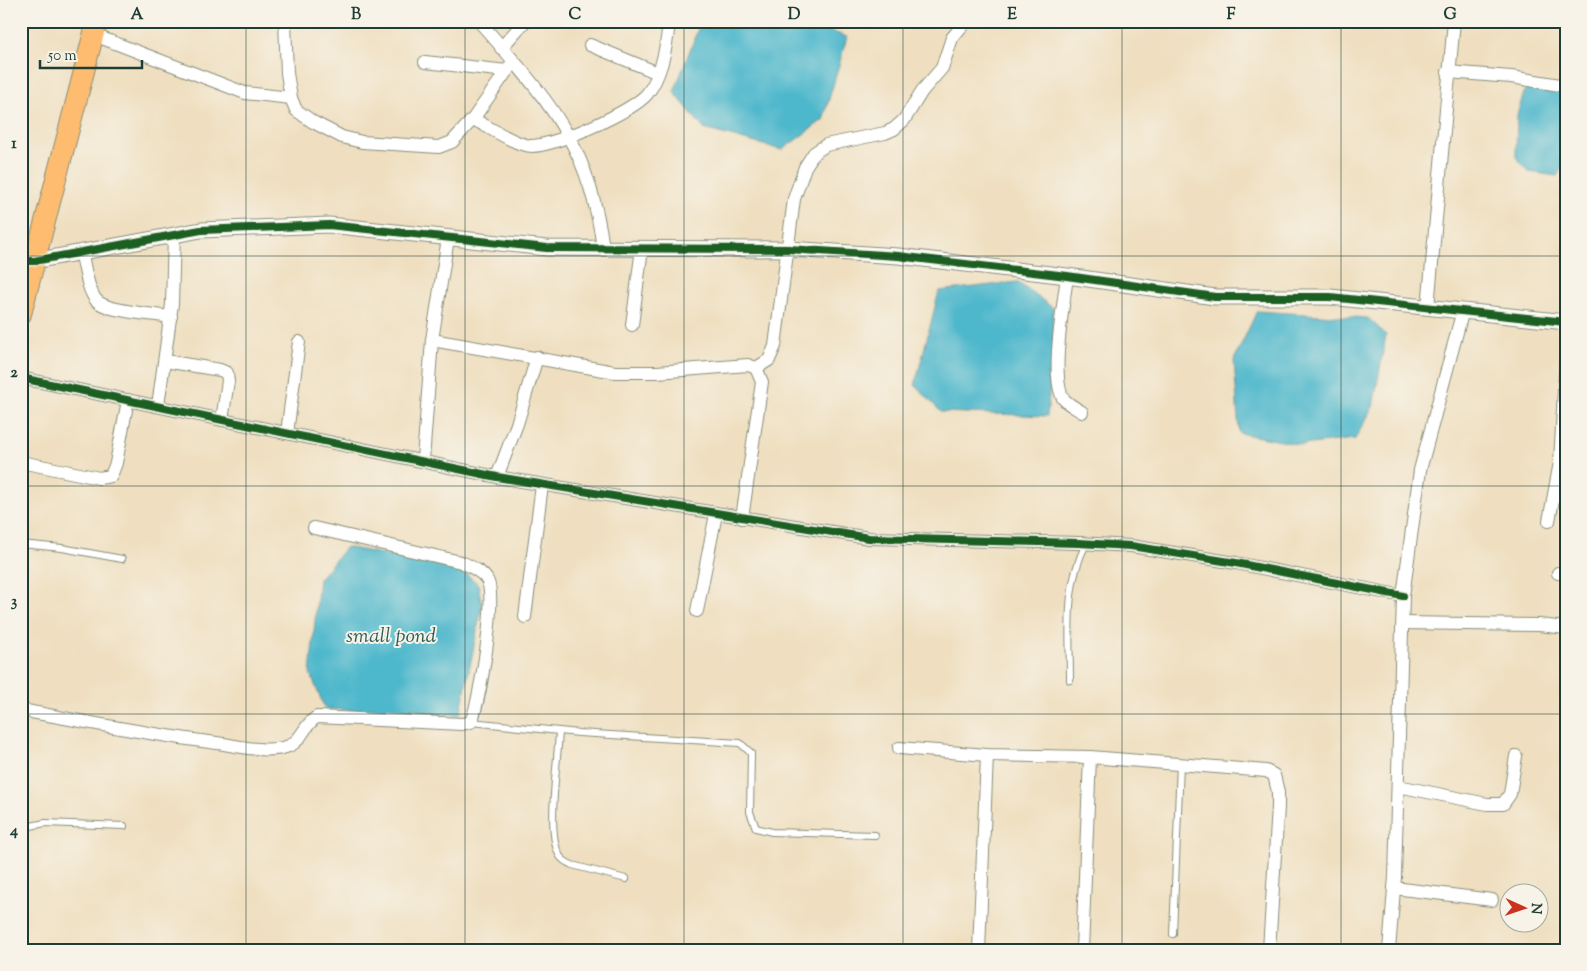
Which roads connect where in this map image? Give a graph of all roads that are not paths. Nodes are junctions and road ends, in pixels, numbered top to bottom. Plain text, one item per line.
1 (285, 21) edge
2 (479, 21) edge
3 (525, 21) edge
4 (669, 21) edge
5 (966, 21) edge
6 (1454, 21) edge
7 (96, 28) edge
8 (590, 45) dead end
9 (501, 48) junction
10 (425, 62) dead end
11 (510, 66) junction
12 (1448, 72) junction
13 (658, 73) junction
14 (1566, 86) edge
15 (291, 98) junction
16 (473, 119) junction
17 (569, 137) junction
18 (174, 234) junction
19 (448, 238) junction
20 (603, 248) junction
21 (642, 248) junction
22 (788, 249) junction
23 (81, 252) junction
24 (27, 261) edge
25 (1067, 276) junction
26 (1428, 307) junction
27 (1463, 310) junction
28 (21, 314) edge
29 (171, 317) junction
30 (1566, 322) edge
31 (632, 325) dead end
32 (432, 340) junction
33 (299, 342) dead end
34 (1566, 356) edge
35 (537, 357) junction
36 (165, 360) junction
37 (756, 368) junction
38 (21, 378) edge
39 (128, 400) junction
40 (158, 406) junction
41 (1564, 406) edge
42 (1082, 412) dead end
43 (222, 420) junction
44 (287, 433) junction
45 (423, 460) junction
46 (21, 462) edge
47 (497, 477) junction
48 (542, 485) junction
49 (716, 514) junction
50 (742, 518) junction
51 (1549, 521) dead end
52 (314, 528) dead end
53 (21, 544) edge
54 (1086, 544) junction
55 (122, 559) dead end
56 (1403, 596) junction
57 (697, 611) dead end
58 (525, 617) dead end
59 (1403, 623) junction
60 (1566, 628) edge
61 (1070, 680) dead end
62 (21, 710) edge
63 (471, 722) junction
64 (559, 731) junction
65 (899, 748) dead end
66 (986, 755) junction
67 (1516, 756) dead end
68 (1090, 757) junction
69 (1180, 764) junction
70 (1398, 786) junction
71 (124, 826) dead end
72 (21, 828) edge
73 (875, 835) dead end
74 (626, 879) dead end
75 (1394, 888) junction
76 (1492, 900) dead end
77 (1173, 934) dead end
78 (979, 950) edge
79 (1082, 950) edge
80 (1269, 950) edge
81 (1389, 950) edge

1 - 15 street
2 - 9 street
3 - 9 street
4 - 13 street
5 - 22 street
6 - 12 street
7 - 15 street
7 - 24 main road
8 - 13 street
9 - 11 street
10 - 11 street
11 - 16 street
11 - 17 street
12 - 14 street
12 - 26 street
13 - 17 street
15 - 16 street
16 - 17 street
17 - 20 street
18 - 19 street
18 - 23 street
18 - 29 street
19 - 20 street
19 - 32 street
20 - 21 street
21 - 22 street
21 - 31 street
22 - 25 street
22 - 37 street
23 - 24 street
23 - 29 street
24 - 28 main road
25 - 26 street
25 - 42 street
26 - 27 street
27 - 30 street
27 - 56 street
29 - 36 street
32 - 35 street
32 - 45 street
33 - 44 street
34 - 41 street
35 - 37 street
35 - 47 street
36 - 40 street
36 - 43 street
37 - 50 street
38 - 39 street
39 - 40 street
39 - 46 street
40 - 43 street
41 - 51 street
43 - 44 street
44 - 45 street
45 - 47 street
47 - 48 street
48 - 49 street
48 - 58 street
49 - 50 street
49 - 57 street
50 - 54 street
52 - 63 street
53 - 55 lane
54 - 56 street
54 - 61 lane
56 - 59 street
59 - 60 street
59 - 70 street
62 - 63 street
63 - 64 lane
64 - 73 lane
64 - 74 lane
65 - 66 street
66 - 68 street
66 - 78 street
67 - 70 street
68 - 69 street
68 - 79 street
69 - 77 lane
69 - 80 street
70 - 75 street
71 - 72 lane
75 - 76 street
75 - 81 street

